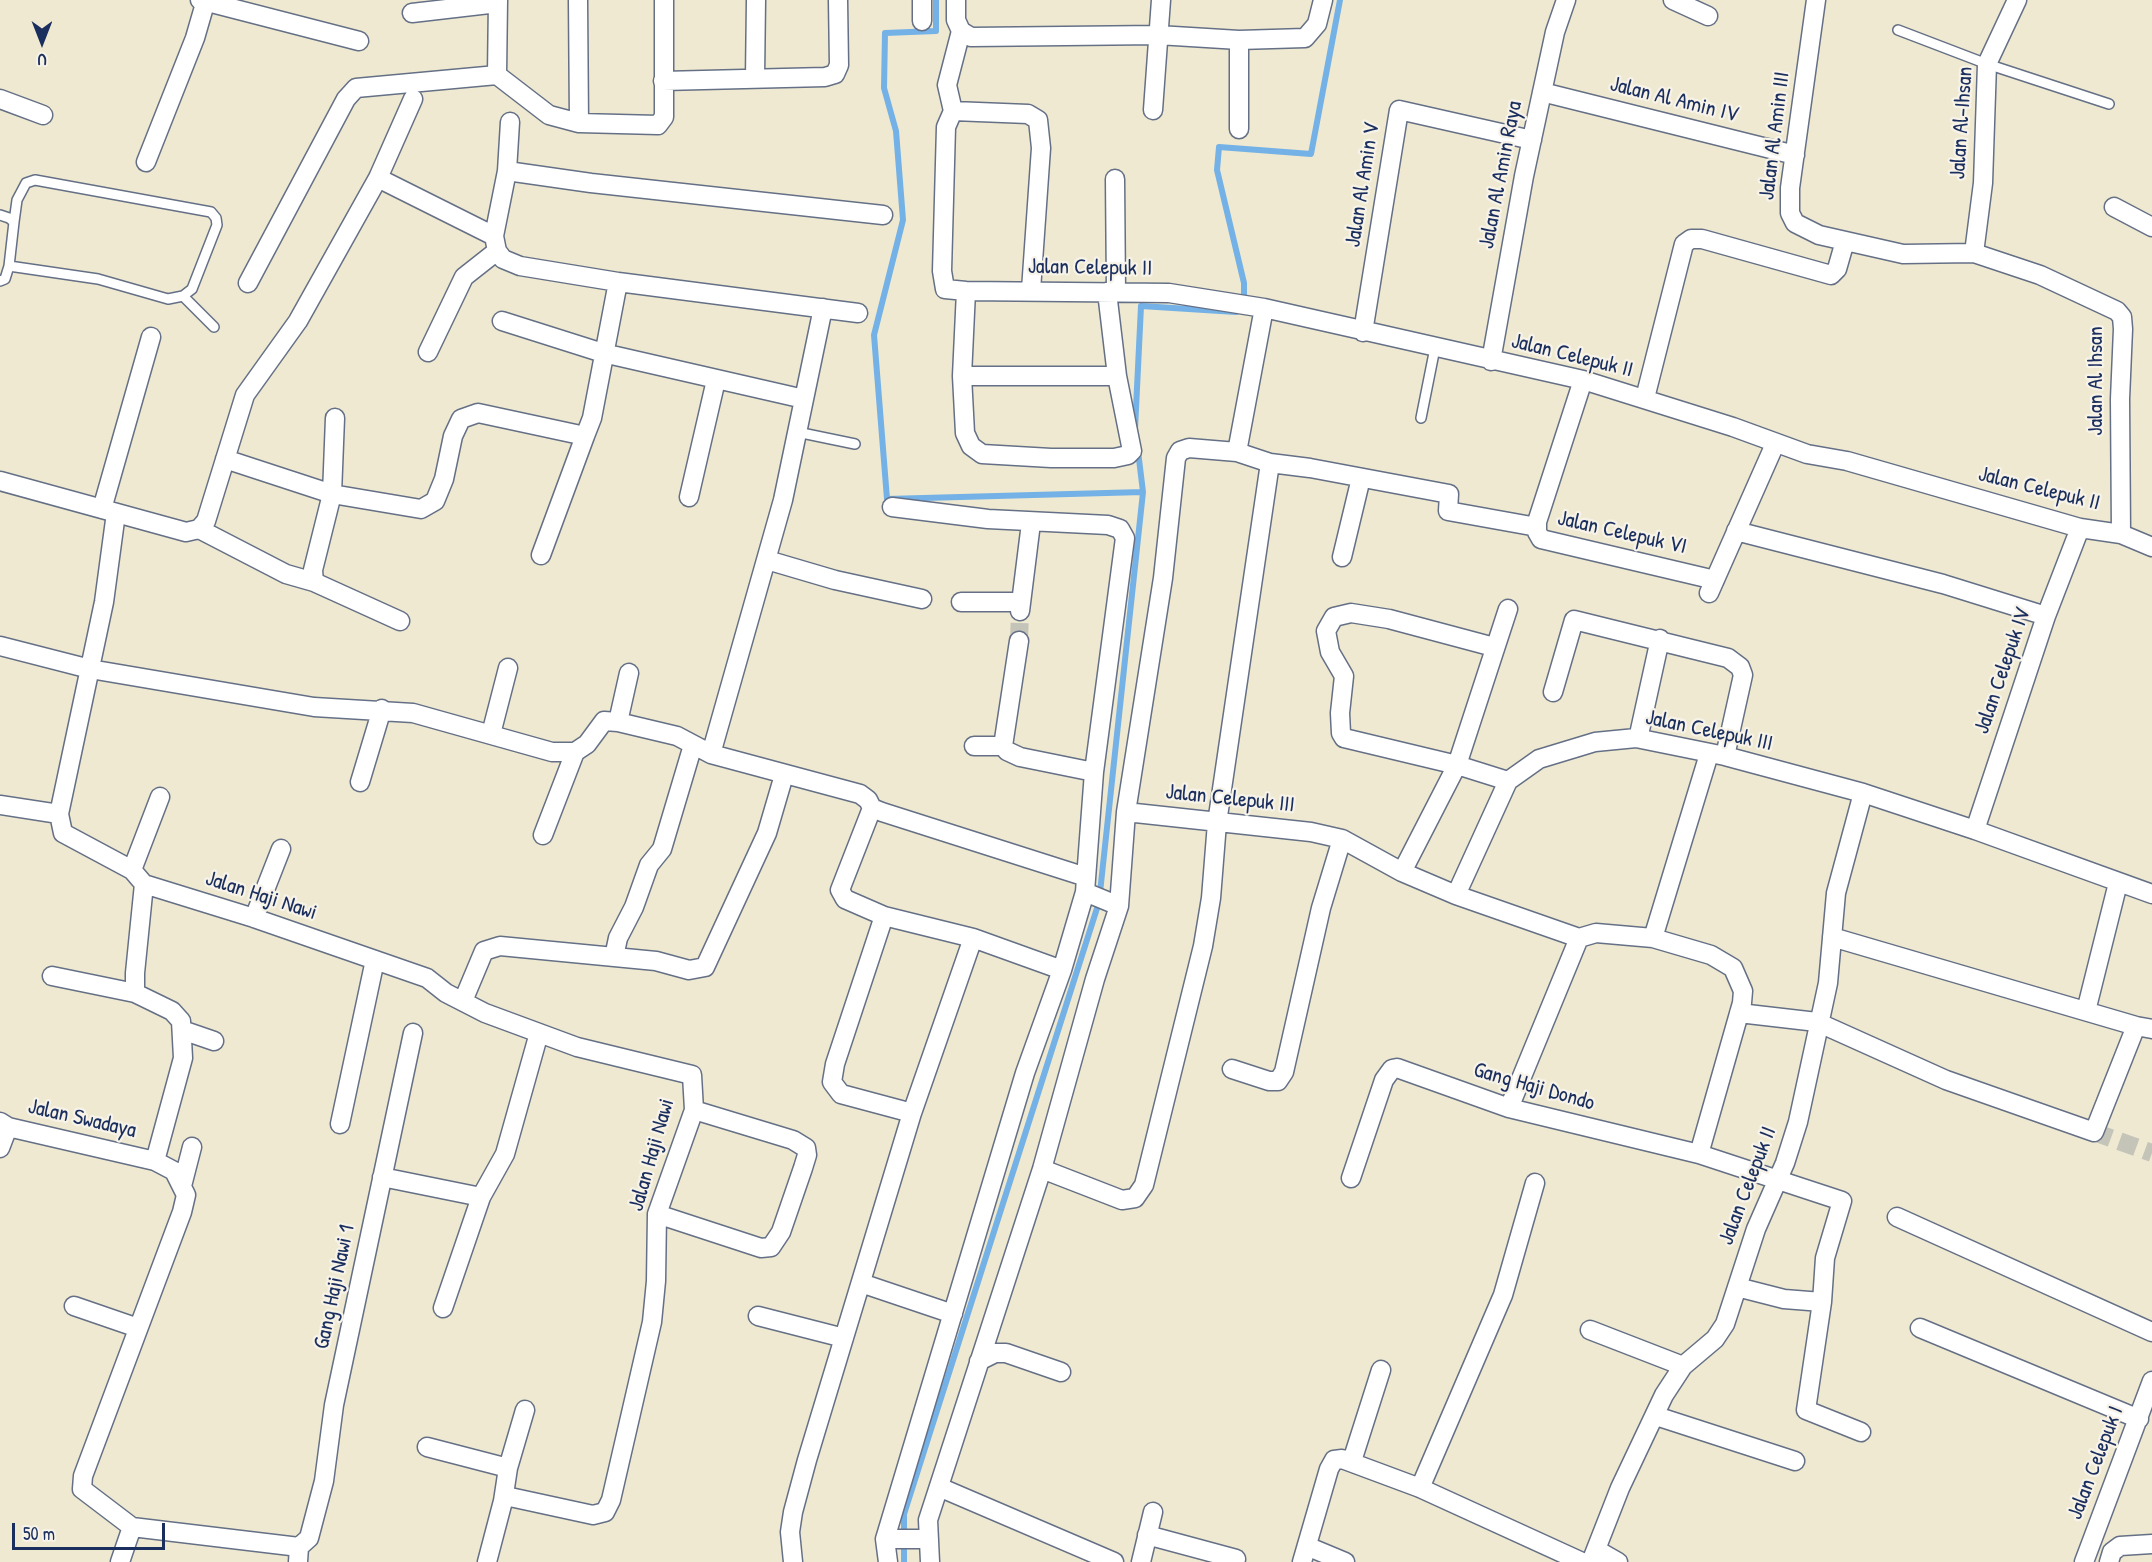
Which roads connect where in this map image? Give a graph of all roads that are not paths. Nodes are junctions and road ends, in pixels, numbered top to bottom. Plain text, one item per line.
1 (578, 0) edge
2 (664, 0) edge
3 (756, 0) edge
4 (838, 0) edge
5 (922, 0) edge
6 (956, 0) edge
7 (1161, 0) edge
8 (1323, 0) edge
9 (1566, 0) edge
10 (1673, 0) edge
11 (1816, 0) edge
12 (2017, 0) edge
13 (204, 1) edge
14 (498, 2) edge
15 (412, 13) dead end
16 (1708, 16) dead end
17 (922, 21) dead end
18 (1898, 30) dead end
19 (966, 34) junction
20 (1158, 35) junction
21 (1239, 40) junction
22 (359, 41) dead end
23 (1987, 64) junction
24 (497, 75) junction
25 (755, 78) junction
26 (663, 81) junction
27 (1542, 92) junction
28 (0, 99) edge
29 (413, 99) dead end
30 (2109, 104) dead end
31 (1153, 110) dead end
32 (953, 111) junction
33 (43, 115) dead end
34 (510, 122) dead end
35 (579, 123) junction
36 (1239, 129) dead end
37 (1532, 140) junction
38 (1795, 155) junction
39 (146, 162) dead end
40 (507, 171) junction
41 (378, 178) junction
42 (1114, 179) dead end
43 (2114, 207) dead end
44 (0, 215) edge
45 (883, 215) dead end
46 (14, 222) junction
47 (2152, 227) edge
48 (1845, 241) junction
49 (495, 243) junction
50 (1974, 254) junction
51 (9, 266) junction
52 (0, 281) edge
53 (618, 282) junction
54 (248, 283) dead end
55 (1031, 290) junction
56 (966, 291) junction
57 (1112, 292) junction
58 (183, 296) junction
59 (823, 308) junction
60 (1261, 308) junction
61 (858, 313) dead end
62 (502, 321) dead end
63 (214, 327) dead end
64 (1363, 332) junction
65 (150, 337) dead end
66 (1435, 348) junction
67 (428, 352) dead end
68 (603, 353) junction
69 (1491, 361) junction
70 (962, 376) junction
71 (1117, 376) junction
72 (716, 380) junction
73 (1583, 380) junction
74 (1645, 398) junction
75 (804, 399) junction
76 (335, 418) dead end
77 (1422, 418) dead end
78 (797, 432) junction
79 (585, 436) junction
80 (855, 444) dead end
81 (1775, 444) junction
82 (1237, 452) junction
83 (225, 459) junction
84 (1270, 463) junction
85 (1361, 478) junction
86 (0, 482) edge
87 (332, 494) junction
88 (689, 497) dead end
89 (892, 507) dead end
90 (109, 511) junction
91 (1031, 523) junction
92 (1537, 527) junction
93 (2080, 528) junction
94 (199, 529) junction
95 (1736, 531) junction
96 (2121, 534) junction
97 (2152, 547) edge
98 (541, 555) dead end
99 (1342, 556) dead end
100 (768, 560) junction
101 (314, 582) junction
102 (922, 599) dead end
103 (961, 602) dead end
104 (1508, 609) dead end
105 (2046, 616) junction
106 (400, 621) dead end
107 (1660, 639) junction
108 (1019, 641) tunnel mouth
109 (0, 646) edge
110 (1494, 647) junction
111 (508, 668) dead end
112 (90, 669) junction
113 (629, 673) dead end
114 (1552, 692) dead end
115 (382, 709) junction
116 (618, 722) junction
117 (1640, 730) dead end
118 (491, 734) junction
119 (693, 744) junction
120 (974, 746) dead end
121 (1004, 746) junction
122 (575, 752) junction
123 (711, 754) junction
124 (1717, 755) junction
125 (1457, 765) junction
126 (1094, 772) junction
127 (784, 775) junction
128 (1508, 781) junction
129 (360, 782) dead end
130 (1863, 793) junction
131 (160, 797) dead end
132 (0, 805) edge
133 (872, 808) junction
134 (1126, 812) junction
135 (58, 814) junction
136 (1217, 823) junction
137 (1975, 830) junction
138 (543, 836) dead end
139 (1342, 838) junction
140 (281, 849) dead end
141 (1402, 872) junction
142 (138, 877) junction
143 (2118, 883) junction
144 (1088, 888) junction
145 (2152, 894) edge
146 (1456, 895) junction
147 (1117, 905) junction
148 (884, 916) junction
149 (254, 918) junction
150 (1832, 937) junction
151 (973, 938) junction
152 (1579, 938) junction
153 (1653, 938) junction
154 (614, 957) junction
155 (375, 960) junction
156 (1062, 969) junction
157 (52, 976) dead end
158 (135, 993) junction
159 (463, 1001) junction
160 (2086, 1011) junction
161 (1739, 1013) junction
162 (1817, 1022) junction
163 (2144, 1027) edge
164 (182, 1030) junction
165 (413, 1033) dead end
166 (539, 1033) junction
167 (214, 1041) dead end
168 (1232, 1069) dead end
169 (1509, 1108) junction
170 (694, 1110) junction
171 (912, 1113) junction
172 (4, 1124) edge
173 (340, 1124) dead end
174 (192, 1147) dead end
175 (0, 1148) edge
176 (1699, 1154) junction
177 (155, 1161) junction
178 (1042, 1169) junction
179 (382, 1177) junction
180 (1350, 1178) dead end
181 (1777, 1182) junction
182 (1535, 1183) dead end
183 (182, 1186) junction
184 (481, 1197) junction
185 (657, 1214) junction
186 (1897, 1217) dead end
187 (861, 1283) junction
188 (1737, 1287) junction
189 (1822, 1302) junction
190 (74, 1306) dead end
191 (442, 1308) dead end
192 (952, 1314) junction
193 (758, 1316) dead end
194 (138, 1328) junction
195 (1920, 1328) dead end
196 (1590, 1330) dead end
197 (2152, 1332) edge
198 (844, 1338) junction
199 (979, 1361) junction
200 (1683, 1366) junction
201 (1381, 1370) dead end
202 (1061, 1372) dead end
203 (2152, 1381) edge
204 (525, 1410) dead end
205 (1656, 1416) junction
206 (2139, 1419) junction
207 (1861, 1432) dead end
208 (427, 1447) dead end
209 (1352, 1461) junction
210 (1795, 1461) dead end
211 (508, 1468) junction
212 (939, 1487) junction
213 (1420, 1488) junction
214 (503, 1501) junction
215 (1153, 1512) dead end
216 (132, 1527) junction
217 (1148, 1535) junction
218 (924, 1538) junction
219 (889, 1539) junction
220 (2152, 1544) edge
221 (298, 1555) edge
222 (1306, 1555) edge
223 (1594, 1556) edge
224 (1236, 1559) dead end
225 (120, 1562) edge
226 (487, 1562) edge
227 (793, 1562) edge
228 (888, 1562) edge
229 (930, 1562) edge
230 (1114, 1562) edge
231 (1141, 1562) edge
232 (1345, 1562) edge
233 (1582, 1562) edge
234 (1618, 1562) edge
235 (2084, 1562) edge
236 (2109, 1562) edge

1 - 35 street
2 - 26 street
3 - 25 street
4 - 25 street
5 - 17 street
6 - 19 street
7 - 20 street
8 - 21 street
9 - 27 street, Jalan Al Amin Raya
10 - 16 street
11 - 38 street, Jalan Al Amin III
12 - 23 street, Jalan Al-Ihsan
13 - 22 street
13 - 39 street
14 - 15 street
14 - 24 street
18 - 23 lane
19 - 20 street
19 - 32 street
20 - 21 street
20 - 31 street
21 - 36 street
23 - 30 lane
23 - 50 street, Jalan Al-Ihsan
24 - 35 street
24 - 54 street
25 - 26 street
26 - 35 street
27 - 37 street, Jalan Al Amin Raya
27 - 38 street, Jalan Al Amin IV
28 - 33 street
29 - 41 street
32 - 55 street
32 - 56 street
34 - 40 street
37 - 64 street, Jalan Al Amin V
37 - 69 street, Jalan Al Amin Raya
38 - 48 street, Jalan Al Amin III
40 - 45 street
40 - 49 street
41 - 49 street
41 - 83 street
42 - 57 street
43 - 47 street
44 - 46 lane
46 - 51 lane
46 - 58 lane
48 - 50 street, Jalan Al Amin III
48 - 74 street
49 - 53 street
49 - 67 street
50 - 96 street, Jalan Al Ihsan
51 - 52 lane
51 - 58 lane
53 - 59 street
53 - 68 street
55 - 56 street, Jalan Celepuk II
55 - 57 street, Jalan Celepuk II
56 - 70 street
57 - 60 street, Jalan Celepuk II
57 - 71 street
58 - 63 lane
59 - 61 street
59 - 75 street
60 - 64 street, Jalan Celepuk II
60 - 82 street
62 - 68 street
64 - 66 street, Jalan Celepuk II
65 - 90 street
66 - 69 street, Jalan Celepuk II
66 - 77 lane
68 - 72 street
68 - 79 street
69 - 73 street, Jalan Celepuk II
70 - 71 street
70 - 71 street
72 - 75 street
72 - 88 street
73 - 74 street, Jalan Celepuk II
73 - 92 street, Jalan Celepuk VI
74 - 81 street, Jalan Celepuk II
75 - 78 street
76 - 87 street
78 - 80 lane
78 - 100 street
79 - 87 street
79 - 98 street
81 - 93 street, Jalan Celepuk II
81 - 95 street
82 - 84 street
82 - 134 street
83 - 87 street
83 - 94 street
84 - 85 street
84 - 136 street
85 - 92 street
85 - 99 street
86 - 90 street
87 - 101 street
89 - 91 street
90 - 94 street
90 - 112 street
91 - 103 street
91 - 126 street
92 - 95 street, Jalan Celepuk VI
93 - 96 street, Jalan Celepuk II
93 - 105 street, Jalan Celepuk IV
94 - 101 street
95 - 105 street
96 - 97 street, Jalan Celepuk II
100 - 102 street
100 - 123 street
101 - 106 street
104 - 110 street
105 - 137 street, Jalan Celepuk IV
107 - 114 street
107 - 117 street
107 - 124 street
108 - 121 street
109 - 112 street
110 - 125 street
110 - 125 street
111 - 118 street
112 - 115 street
112 - 135 street
113 - 116 street
115 - 118 street
115 - 129 street
116 - 119 street
116 - 122 street
118 - 122 street
119 - 123 street
119 - 154 street
120 - 121 street
121 - 126 street
122 - 138 street
123 - 127 street
124 - 128 street, Jalan Celepuk III
124 - 130 street, Jalan Celepuk III
124 - 153 street
125 - 128 street
125 - 141 street
126 - 144 street
127 - 133 street
127 - 154 street
128 - 146 street
130 - 137 street, Jalan Celepuk III
130 - 150 street, Jalan Celepuk II
131 - 142 street
132 - 135 street
133 - 144 street
133 - 148 street
134 - 136 street, Jalan Celepuk III
134 - 147 street
135 - 142 street, Jalan Haji Nawi
136 - 139 street, Jalan Celepuk III
136 - 178 street
137 - 143 street, Jalan Celepuk III
139 - 141 street, Jalan Celepuk III
139 - 168 street
140 - 149 street
141 - 146 street, Jalan Celepuk III
142 - 149 street, Jalan Haji Nawi
142 - 158 street
143 - 145 street, Jalan Celepuk III
143 - 160 street
144 - 147 street
144 - 156 street
146 - 152 street, Jalan Celepuk III
147 - 178 street
148 - 151 street
148 - 171 street
149 - 155 street, Jalan Haji Nawi
150 - 160 street
150 - 162 street, Jalan Celepuk II
151 - 156 street
151 - 171 street
152 - 153 street
152 - 169 street
153 - 161 street
154 - 159 street
155 - 159 street, Jalan Haji Nawi
155 - 173 street
156 - 192 street
157 - 158 street
158 - 164 street
159 - 166 street, Jalan Haji Nawi
160 - 163 street
161 - 162 street
161 - 176 street
162 - 163 street
162 - 181 street, Jalan Celepuk II
164 - 167 street
164 - 177 street
165 - 179 street, Gang Haji Nawi 1
166 - 170 street, Jalan Haji Nawi
166 - 184 street
169 - 176 street, Gang Haji Dondo
169 - 180 street, Gang Haji Dondo
170 - 185 street, Jalan Haji Nawi
170 - 185 street
171 - 187 street
172 - 175 street
172 - 177 street, Jalan Swadaya
174 - 183 street
176 - 181 street, Gang Haji Dondo
177 - 183 street
178 - 199 street
179 - 184 street
179 - 221 street, Gang Haji Nawi 1
181 - 188 street, Jalan Celepuk II
181 - 189 street, Gang Haji Dondo
182 - 213 street
183 - 194 street
184 - 191 street
185 - 214 street, Jalan Haji Nawi
186 - 197 street
187 - 192 street
187 - 198 street
188 - 189 street
188 - 200 street, Jalan Celepuk II
189 - 207 street
190 - 194 street
192 - 219 street
193 - 198 street
194 - 216 street
195 - 206 street
196 - 200 street
198 - 227 street
199 - 202 street
199 - 212 street
200 - 205 street, Jalan Celepuk II
201 - 209 street
203 - 206 street, Jalan Celepuk I
204 - 211 street
205 - 210 street
205 - 223 street, Jalan Celepuk II
206 - 235 street, Jalan Celepuk I
208 - 211 street
209 - 213 street
209 - 222 street
211 - 214 street
212 - 218 street
212 - 230 street
213 - 233 street
214 - 226 street
215 - 217 street
216 - 221 street
216 - 225 street
217 - 224 street
217 - 231 street
218 - 219 street
218 - 229 street
219 - 228 street
220 - 236 street
222 - 232 street
223 - 234 street

